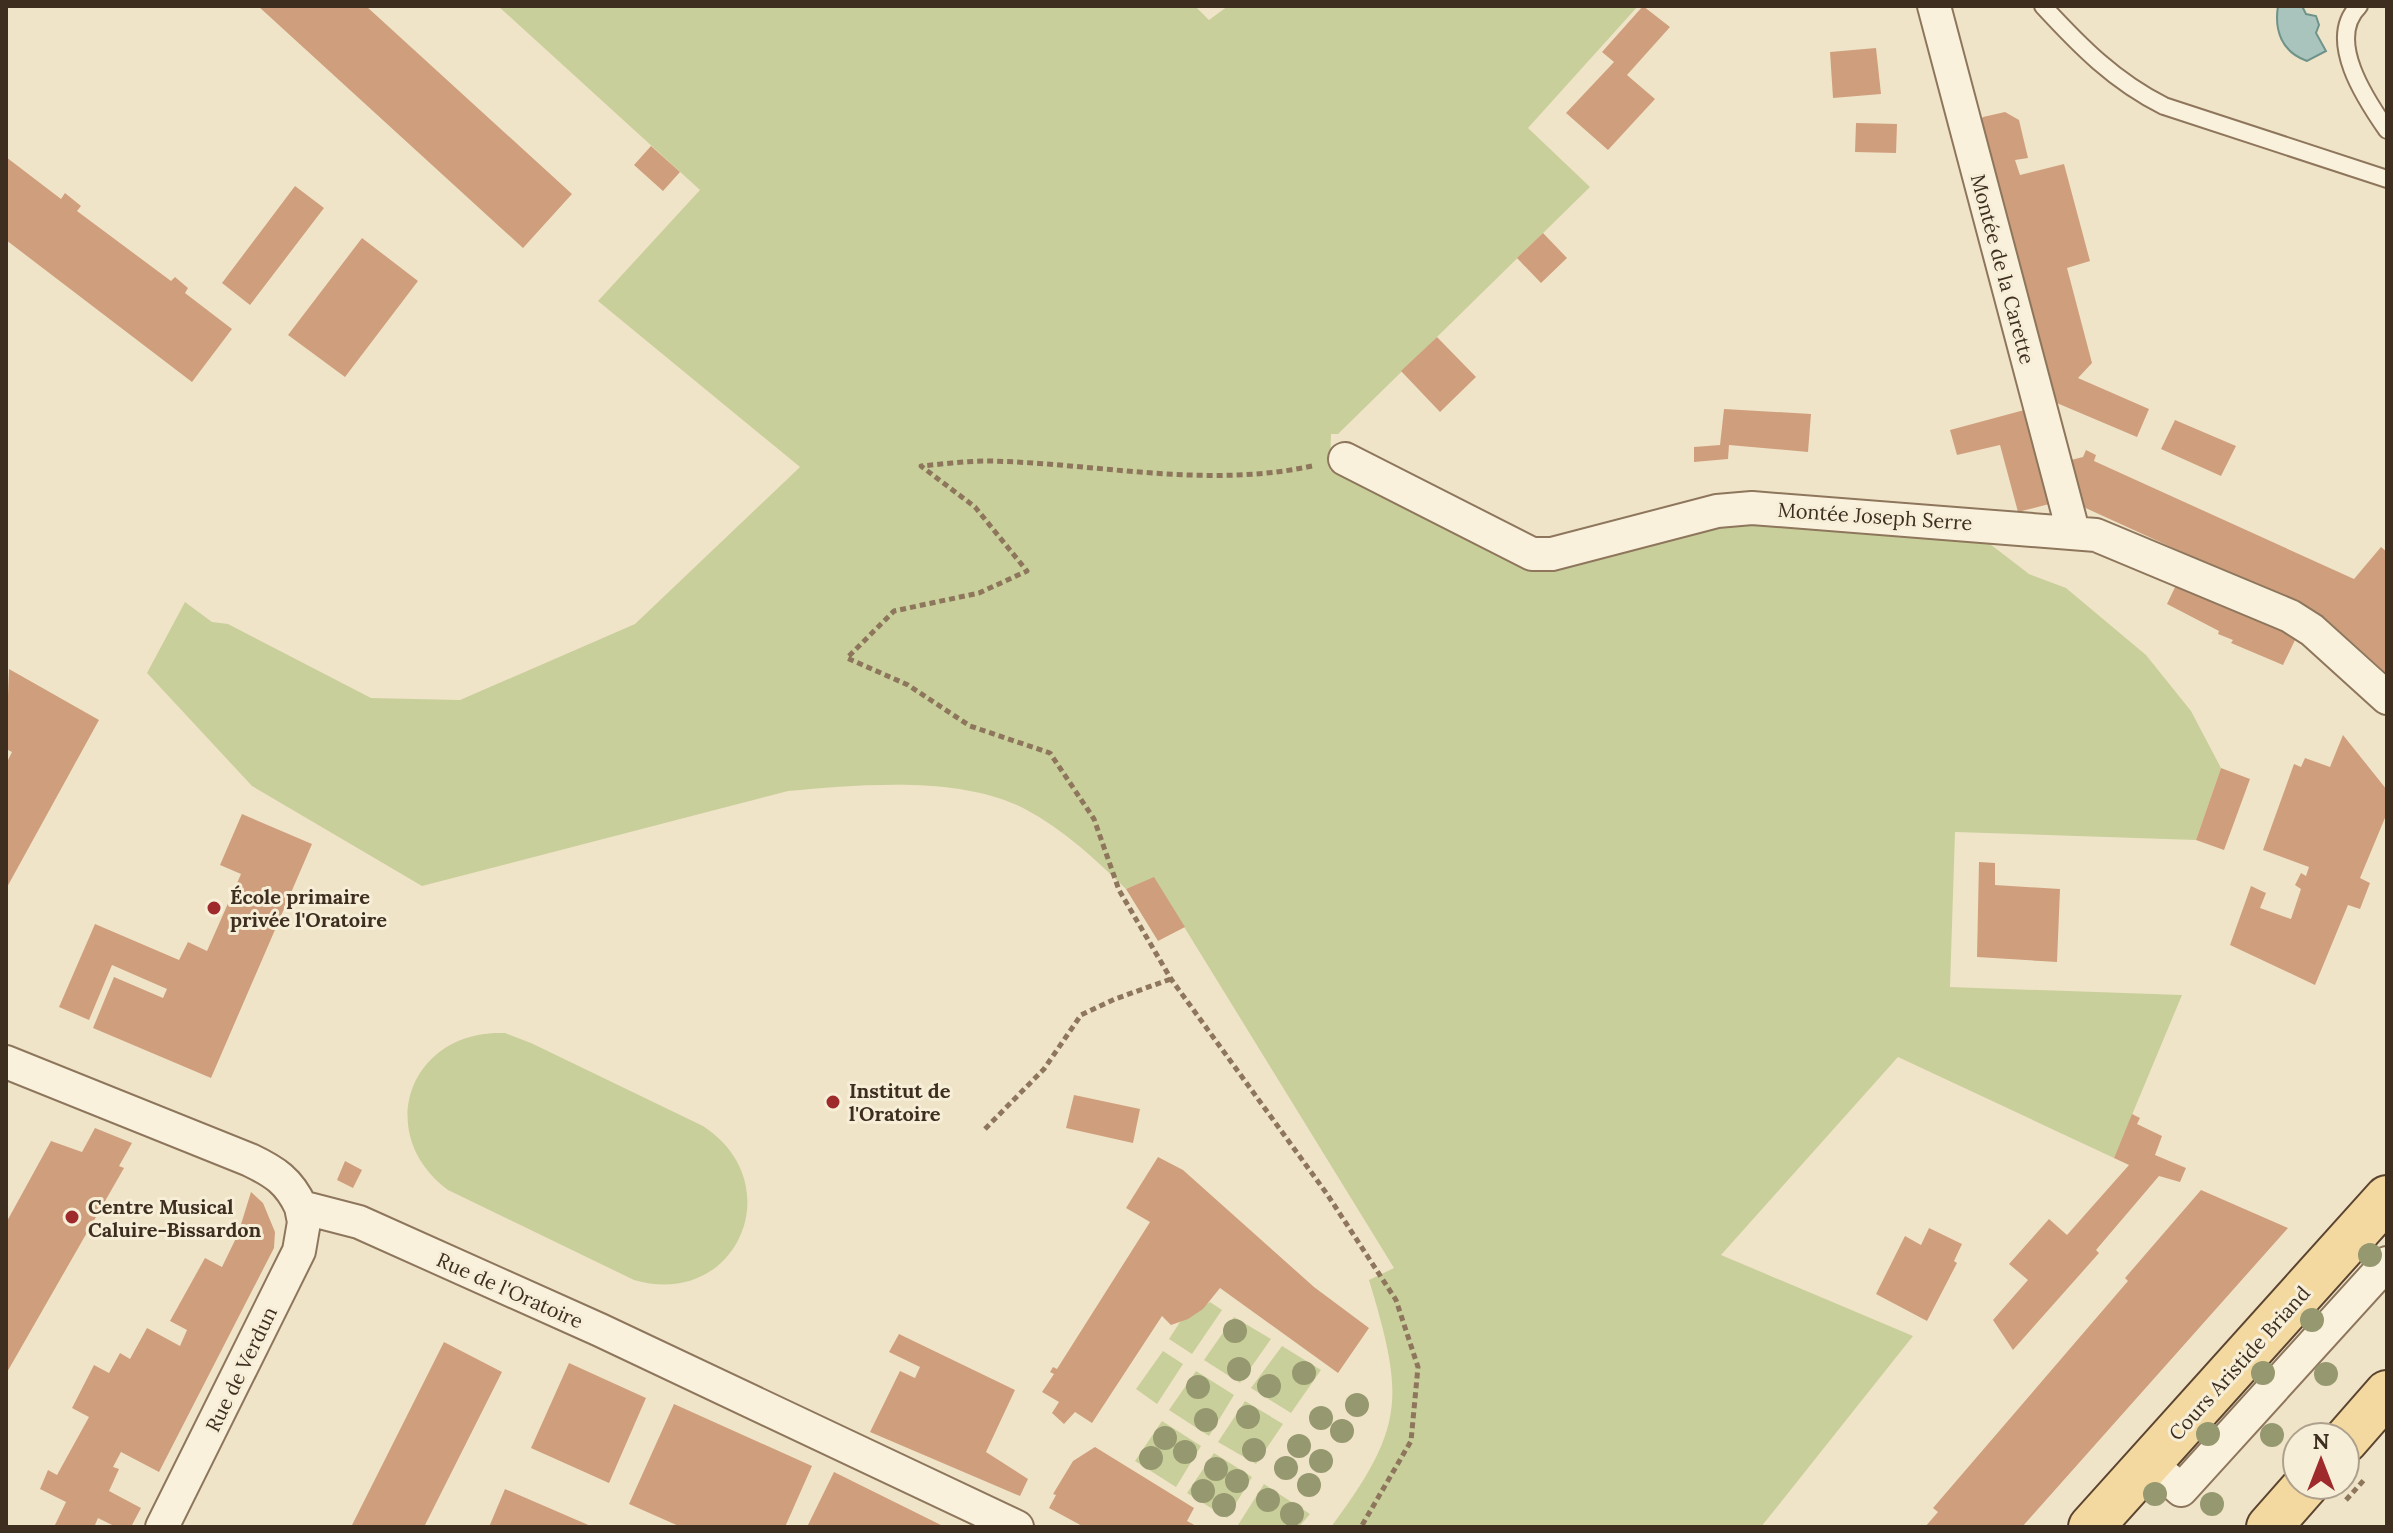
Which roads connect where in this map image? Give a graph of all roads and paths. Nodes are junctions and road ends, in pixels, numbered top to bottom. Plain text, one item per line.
1 (1934, 6) edge
2 (2043, 6) edge
3 (2359, 6) edge
4 (2387, 130) edge
5 (2387, 179) edge
6 (1345, 459) joint
7 (2073, 531) junction
8 (2387, 698) edge
9 (1171, 979) junction
10 (6, 1062) edge
11 (985, 1129) dead end
12 (2387, 1198) edge
13 (301, 1207) junction
14 (2387, 1263) edge
15 (2387, 1393) edge
16 (2361, 1448) edge
17 (2149, 1462) junction
18 (2314, 1501) edge
19 (162, 1527) edge
20 (1017, 1527) edge
21 (1361, 1527) edge
22 (2091, 1527) edge
23 (2269, 1527) edge

1 - 7 street, Montée de la Carette
2 - 5 lane
3 - 4 lane
6 - 7 street, Montée Joseph Serre
6 - 9 path
7 - 8 street, Montée Joseph Serre
9 - 11 path
9 - 21 path
10 - 13 street
12 - 17 main road, Cours Aristide Briand
13 - 19 street, Rue de Verdun
13 - 20 street, Rue de l'Oratoire
14 - 17 street
15 - 16 main road
17 - 22 main road, Cours Aristide Briand
18 - 23 main road

